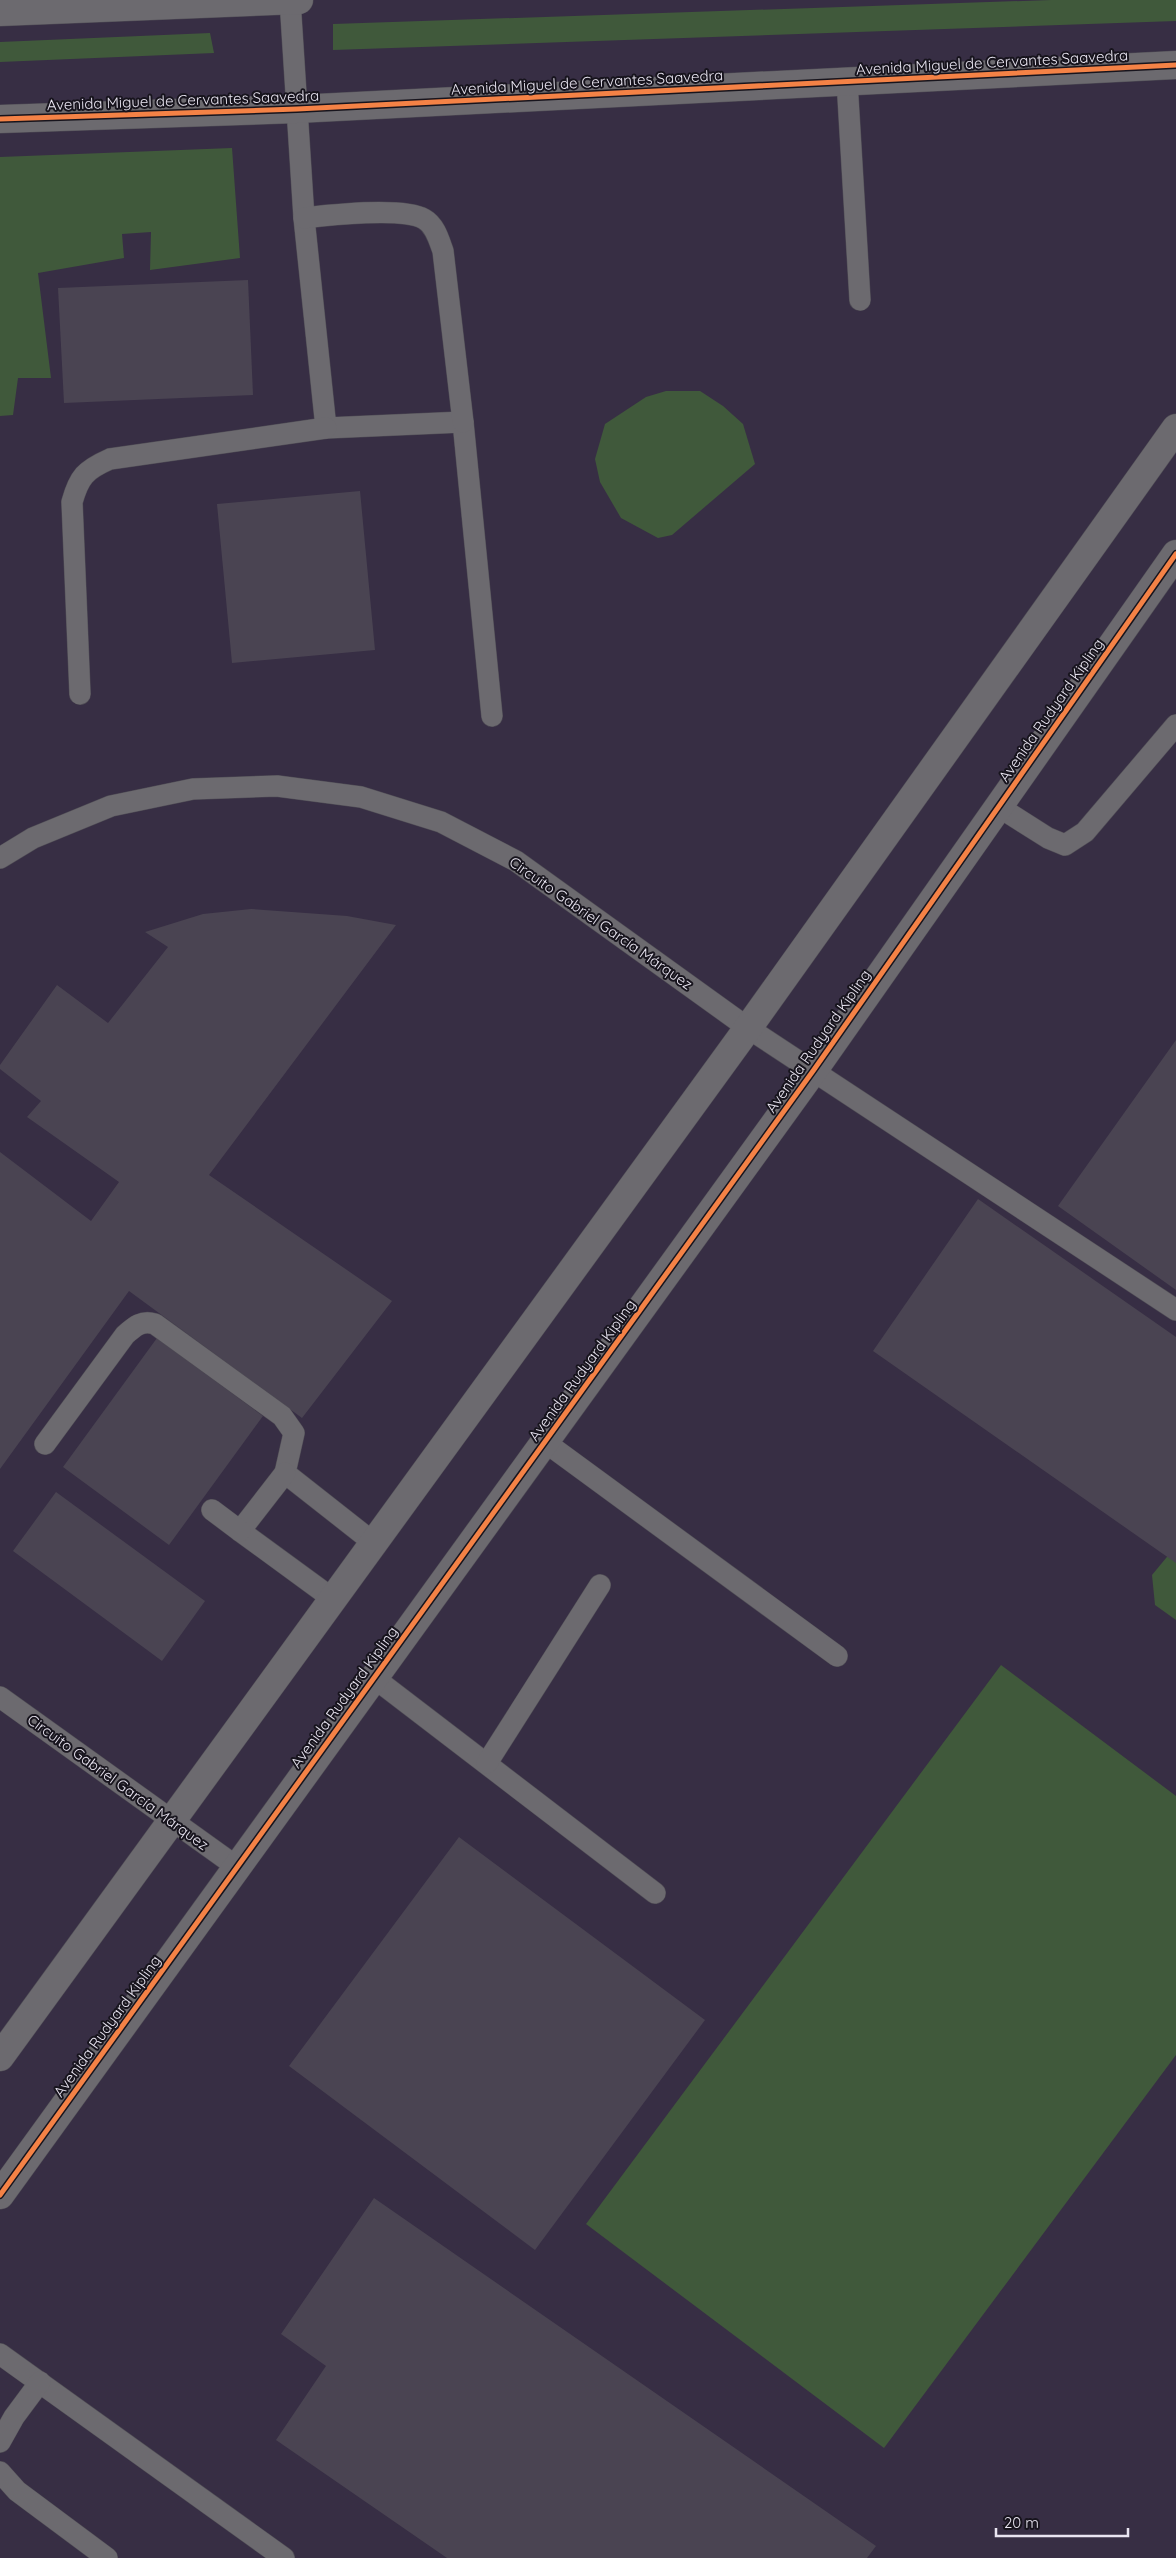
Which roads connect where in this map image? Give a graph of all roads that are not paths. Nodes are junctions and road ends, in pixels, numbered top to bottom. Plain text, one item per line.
1 (290, 0) edge
2 (299, 0) edge
3 (130, 3) edge
4 (0, 12) edge
5 (1176, 65) edge
6 (847, 81) junction
7 (297, 109) junction
8 (0, 119) edge
9 (304, 218) junction
10 (860, 300) dead end
11 (463, 422) junction
12 (326, 428) junction
13 (1176, 428) edge
14 (1176, 554) edge
15 (80, 694) dead end
16 (492, 716) dead end
17 (1176, 725) edge
18 (998, 807) junction
19 (0, 858) edge
20 (748, 1028) junction
21 (813, 1072) junction
22 (1176, 1310) edge
23 (545, 1442) junction
24 (45, 1444) dead end
25 (285, 1473) junction
26 (212, 1510) dead end
27 (240, 1531) junction
28 (374, 1543) junction
29 (600, 1585) dead end
30 (333, 1599) junction
31 (837, 1656) dead end
32 (373, 1677) junction
33 (0, 1697) edge
34 (487, 1763) junction
35 (172, 1821) junction
36 (236, 1867) junction
37 (655, 1893) dead end
38 (0, 2057) edge
39 (0, 2195) edge
40 (0, 2354) edge
41 (40, 2382) junction
42 (7, 2412) edge
43 (0, 2442) edge
44 (0, 2472) edge
45 (106, 2558) edge
46 (284, 2558) edge

1 - 2 street
1 - 3 street
1 - 7 lane
3 - 4 street
5 - 6 street, Avenida Miguel de Cervantes Saavedra
6 - 7 street, Avenida Miguel de Cervantes Saavedra
6 - 10 lane
7 - 8 street, Avenida Miguel de Cervantes Saavedra
7 - 9 lane
9 - 11 lane
9 - 12 lane
11 - 12 lane
11 - 16 lane
12 - 15 lane
13 - 20 street
14 - 18 street, Avenida Rudyard Kipling
17 - 18 lane
18 - 21 street, Avenida Rudyard Kipling
19 - 20 lane, Circuito Gabriel García Márquez
20 - 21 lane, Circuito Gabriel García Márquez
20 - 28 street
21 - 22 lane, Circuito Gabriel García Márquez
21 - 23 street, Avenida Rudyard Kipling
23 - 31 lane
23 - 32 street, Avenida Rudyard Kipling
24 - 25 lane
25 - 27 lane
25 - 28 lane
26 - 27 lane
27 - 30 lane
28 - 30 street
29 - 34 lane
30 - 35 street
32 - 34 lane
32 - 36 street, Avenida Rudyard Kipling
33 - 35 lane, Circuito Gabriel García Márquez
34 - 37 lane
35 - 36 lane, Circuito Gabriel García Márquez
35 - 38 street
36 - 39 street, Avenida Rudyard Kipling
40 - 41 lane
41 - 42 lane
41 - 46 lane
42 - 43 lane
44 - 45 lane

